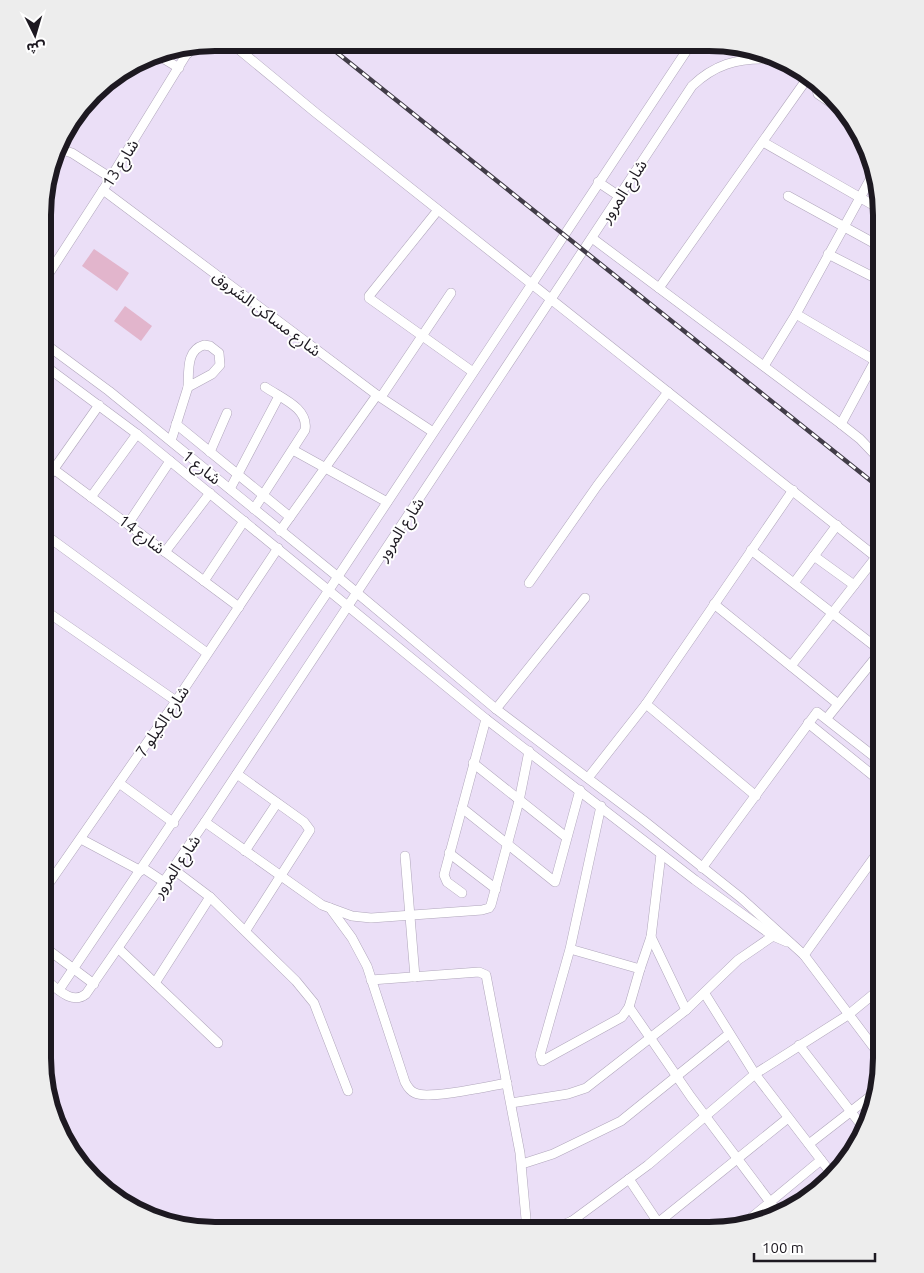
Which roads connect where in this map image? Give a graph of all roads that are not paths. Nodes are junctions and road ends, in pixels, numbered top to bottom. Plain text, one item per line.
1 (686, 51) edge
2 (243, 52) edge
3 (188, 54) edge
4 (165, 59) edge
5 (757, 59) edge
6 (179, 68) junction
7 (804, 83) edge
8 (763, 142) junction
9 (65, 151) edge
10 (111, 178) junction
11 (869, 181) edge
12 (598, 182) junction
13 (103, 190) junction
14 (620, 196) junction
15 (788, 196) dead end
16 (860, 198) junction
17 (872, 205) edge
18 (438, 210) junction
19 (843, 227) junction
20 (592, 238) junction
21 (873, 242) edge
22 (828, 254) junction
23 (51, 270) edge
24 (873, 276) edge
25 (532, 284) junction
26 (659, 288) junction
27 (451, 294) dead end
28 (552, 300) junction
29 (796, 314) junction
30 (422, 336) junction
31 (51, 348) edge
32 (873, 358) edge
33 (764, 366) junction
34 (873, 366) edge
35 (51, 370) edge
36 (473, 372) junction
37 (188, 387) junction
38 (265, 387) dead end
39 (668, 392) junction
40 (280, 396) junction
41 (379, 396) junction
42 (99, 405) junction
43 (228, 413) dead end
44 (176, 424) junction
45 (841, 424) junction
46 (433, 432) junction
47 (137, 434) junction
48 (171, 442) junction
49 (293, 450) junction
50 (210, 452) junction
51 (873, 452) edge
52 (170, 460) junction
53 (326, 467) junction
54 (53, 469) junction
55 (51, 472) edge
56 (238, 474) junction
57 (230, 490) junction
58 (793, 490) junction
59 (210, 493) junction
60 (263, 495) junction
61 (91, 497) junction
62 (387, 502) junction
63 (254, 509) junction
64 (290, 517) junction
65 (244, 521) junction
66 (128, 524) junction
67 (837, 525) junction
68 (280, 531) junction
69 (51, 539) edge
70 (278, 548) junction
71 (751, 550) junction
72 (166, 552) junction
73 (873, 554) edge
74 (814, 556) junction
75 (873, 566) edge
76 (338, 577) junction
77 (204, 580) junction
78 (528, 583) dead end
79 (794, 583) junction
80 (854, 585) junction
81 (329, 590) junction
82 (357, 594) junction
83 (585, 598) dead end
84 (714, 604) junction
85 (240, 607) junction
86 (349, 607) junction
87 (832, 613) junction
88 (51, 615) edge
89 (872, 644) edge
90 (208, 653) junction
91 (872, 662) edge
92 (791, 666) junction
93 (176, 701) junction
94 (646, 704) junction
95 (838, 704) junction
96 (496, 708) junction
97 (827, 718) junction
98 (486, 719) junction
99 (808, 723) junction
100 (529, 751) junction
101 (872, 755) edge
102 (473, 764) junction
103 (237, 774) junction
104 (872, 775) edge
105 (588, 778) junction
106 (119, 783) junction
107 (580, 790) junction
108 (756, 796) junction
109 (520, 801) junction
110 (277, 803) junction
111 (601, 806) junction
112 (462, 808) junction
113 (205, 822) junction
114 (174, 823) junction
115 (566, 837) junction
116 (80, 839) junction
117 (508, 845) junction
118 (245, 850) junction
119 (449, 854) junction
120 (661, 854) junction
121 (405, 856) dead end
122 (872, 860) edge
123 (702, 868) junction
124 (142, 869) junction
125 (173, 869) junction
126 (281, 876) junction
127 (51, 881) edge
128 (164, 882) junction
129 (496, 889) junction
130 (462, 893) dead end
131 (210, 897) junction
132 (330, 908) junction
133 (409, 916) junction
134 (246, 930) junction
135 (773, 936) junction
136 (651, 937) junction
137 (794, 945) junction
138 (119, 949) junction
139 (570, 949) junction
140 (51, 952) edge
141 (804, 955) junction
142 (74, 969) junction
143 (640, 969) junction
144 (415, 977) junction
145 (371, 980) junction
146 (155, 983) junction
147 (51, 984) edge
148 (94, 984) junction
149 (60, 990) junction
150 (705, 994) junction
151 (872, 995) edge
152 (629, 1008) junction
153 (686, 1010) junction
154 (848, 1015) junction
155 (729, 1034) junction
156 (651, 1039) junction
157 (218, 1043) dead end
158 (798, 1045) junction
159 (872, 1046) edge
160 (755, 1074) junction
161 (677, 1076) junction
162 (507, 1083) junction
163 (348, 1091) dead end
164 (867, 1099) edge
165 (511, 1103) junction
166 (851, 1112) junction
167 (705, 1116) junction
168 (788, 1118) junction
169 (859, 1122) edge
170 (809, 1144) junction
171 (736, 1159) junction
172 (821, 1160) junction
173 (522, 1164) junction
174 (829, 1169) edge
175 (629, 1179) junction
176 (770, 1202) junction
177 (774, 1208) edge
178 (755, 1215) edge
179 (526, 1222) edge
180 (572, 1222) edge
181 (658, 1222) edge
182 (667, 1222) edge

1 - 12 street, شارع المرور
2 - 18 street
3 - 6 street, شارع 13
4 - 6 street
5 - 14 street, شارع المرور
6 - 10 street, شارع 13
7 - 8 street
8 - 16 street
8 - 26 street
9 - 10 street
10 - 13 street, شارع 13
11 - 16 street
12 - 14 street
12 - 25 street, شارع المرور
13 - 23 street, شارع 13
13 - 41 street, شارع مساكن الشروق
14 - 20 street, شارع المرور
15 - 19 street
16 - 17 street
16 - 19 street
18 - 25 street
18 - 30 street
19 - 21 street
19 - 22 street
20 - 26 street
20 - 28 street, شارع المرور
22 - 24 street
22 - 29 street
25 - 28 street
25 - 36 street, شارع المرور
26 - 33 street
27 - 30 street
28 - 39 street
28 - 82 street, شارع المرور
29 - 32 street
29 - 33 street
30 - 36 street
30 - 41 street
31 - 48 street, شارع 1
33 - 45 street
34 - 45 street
35 - 42 street, شارع 1
36 - 46 street, شارع المرور
37 - 37 street
37 - 44 street
38 - 40 street
39 - 58 street
39 - 78 street
40 - 49 street
40 - 56 street
41 - 46 street, شارع مساكن الشروق
41 - 53 street
42 - 47 street, شارع 1
42 - 54 street
43 - 50 street
44 - 48 street
44 - 50 street
45 - 51 street
46 - 62 street, شارع المرور
47 - 52 street, شارع 1
47 - 61 street
48 - 57 street, شارع 1
49 - 53 street
49 - 60 street
50 - 56 street
52 - 59 street, شارع 1
52 - 66 street
53 - 62 street
53 - 64 street
54 - 55 street
54 - 61 street, شارع 14
56 - 57 street
56 - 60 street
57 - 63 street, شارع 1
58 - 67 street
58 - 71 street
59 - 65 street, شارع 1
59 - 72 street
60 - 63 street
60 - 64 street
61 - 66 street, شارع 14
62 - 76 street, شارع المرور
63 - 68 street, شارع 1
64 - 68 street
65 - 70 street, شارع 1
65 - 77 street
66 - 72 street, شارع 14
67 - 73 street
67 - 74 street
68 - 76 street, شارع 1
69 - 90 street
70 - 81 street, شارع 1
70 - 85 street, شارع الكيلو 7
71 - 79 street
71 - 84 street
72 - 77 street, شارع 14
74 - 79 street
74 - 80 street
75 - 80 street
76 - 81 street, شارع المرور
76 - 82 street, شارع 1
77 - 85 street, شارع 14
79 - 87 street
80 - 87 street
81 - 86 street, شارع 1
81 - 114 street, شارع المرور
82 - 86 street, شارع المرور
82 - 96 street, شارع 1
83 - 96 street
84 - 92 street
84 - 94 street
85 - 90 street, شارع الكيلو 7
86 - 98 street, شارع 1
86 - 103 street, شارع المرور
87 - 89 street
87 - 92 street
88 - 93 street
90 - 93 street, شارع الكيلو 7
91 - 95 street
92 - 95 street
93 - 106 street, شارع الكيلو 7
94 - 105 street
94 - 108 street
95 - 97 street
96 - 105 street, شارع 1
97 - 99 street
97 - 101 street
98 - 100 street, شارع 1
98 - 102 street
99 - 104 street
99 - 108 street
100 - 107 street, شارع 1
100 - 109 street
102 - 109 street
102 - 112 street
103 - 110 street
103 - 113 street, شارع المرور
105 - 123 street, شارع 1
106 - 114 street
106 - 116 street, شارع الكيلو 7
107 - 111 street, شارع 1
107 - 115 street
108 - 123 street
109 - 115 street
109 - 117 street
110 - 118 street
110 - 126 street
111 - 120 street, شارع 1
111 - 139 street
112 - 117 street
112 - 119 street
113 - 118 street
113 - 125 street, شارع المرور
114 - 124 street, شارع المرور
115 - 117 street
116 - 124 street
116 - 127 street, شارع الكيلو 7
117 - 129 street
118 - 126 street
119 - 129 street
119 - 130 street
120 - 135 street, شارع 1
120 - 136 street
121 - 133 street
122 - 141 street
123 - 137 street, شارع 1
124 - 128 street
124 - 142 street, شارع المرور
125 - 128 street, شارع المرور
125 - 131 street
126 - 132 street
126 - 134 street
128 - 138 street, شارع المرور
129 - 133 street
131 - 134 street
131 - 146 street
132 - 133 street
132 - 145 street
133 - 144 street
134 - 163 street
135 - 137 street, شارع 1
135 - 150 street
136 - 143 street
136 - 153 street
137 - 141 street, شارع 1
138 - 146 street
138 - 148 street, شارع المرور
139 - 143 street
139 - 152 street
140 - 142 street
141 - 154 street, شارع 1
142 - 148 street
142 - 149 street, شارع المرور
143 - 152 street
144 - 145 street
144 - 162 street
145 - 162 street
146 - 157 street
147 - 149 street, شارع المرور
148 - 149 street, شارع المرور
150 - 153 street
150 - 155 street
151 - 154 street
152 - 156 street
153 - 156 street
154 - 158 street
154 - 159 street, شارع 1
155 - 160 street
155 - 161 street
156 - 161 street
156 - 165 street
158 - 160 street
158 - 166 street
160 - 167 street
160 - 168 street
161 - 167 street
161 - 173 street
162 - 165 street
164 - 166 street
165 - 173 street
166 - 169 street
166 - 170 street
167 - 171 street
167 - 175 street
168 - 170 street
168 - 171 street
170 - 172 street
171 - 176 street
171 - 182 street
172 - 174 street
172 - 176 street
173 - 179 street
175 - 180 street
175 - 181 street
176 - 177 street
176 - 178 street

